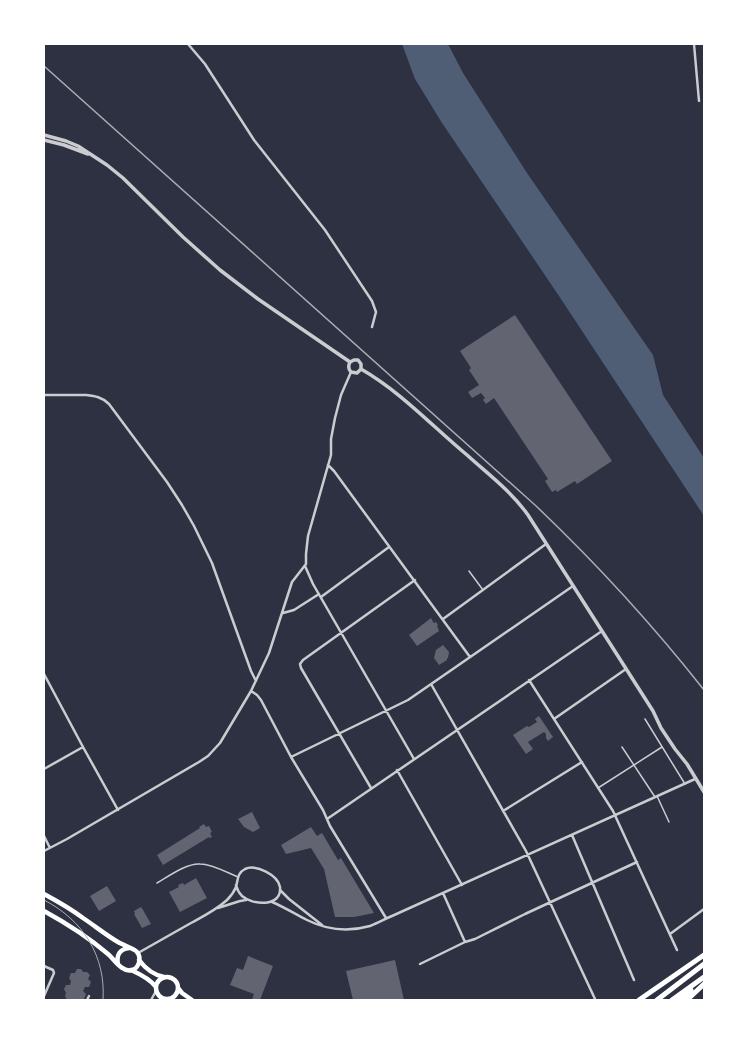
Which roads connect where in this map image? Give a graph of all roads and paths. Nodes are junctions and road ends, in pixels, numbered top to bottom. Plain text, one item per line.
1 (188, 44) edge
2 (694, 44) edge
3 (699, 101) dead end
4 (44, 135) edge
5 (44, 140) edge
6 (95, 156) junction
7 (372, 327) dead end
8 (350, 362) junction
9 (361, 369) junction
10 (351, 372) junction
11 (44, 395) edge
12 (328, 465) junction
13 (546, 544) junction
14 (389, 547) junction
15 (305, 566) junction
16 (470, 571) dead end
17 (414, 580) junction
18 (573, 586) junction
19 (483, 590) junction
20 (320, 596) junction
21 (283, 613) junction
22 (443, 619) junction
23 (602, 631) junction
24 (342, 633) junction
25 (470, 657) junction
26 (626, 669) junction
27 (44, 674) edge
28 (529, 680) junction
29 (256, 681) junction
30 (432, 684) junction
31 (251, 691) junction
32 (386, 711) junction
33 (554, 718) junction
34 (645, 719) dead end
35 (457, 730) junction
36 (340, 734) junction
37 (662, 746) junction
38 (83, 747) junction
39 (622, 747) dead end
40 (291, 757) junction
41 (414, 759) junction
42 (582, 762) junction
43 (633, 765) junction
44 (44, 769) edge
45 (397, 770) junction
46 (695, 779) junction
47 (685, 784) junction
48 (372, 788) junction
49 (598, 788) junction
50 (704, 792) edge
51 (656, 797) junction
52 (118, 810) junction
53 (503, 811) junction
54 (616, 815) junction
55 (327, 819) junction
56 (669, 822) dead end
57 (572, 835) junction
58 (44, 836) edge
59 (50, 848) junction
60 (44, 851) edge
61 (528, 855) junction
62 (637, 862) junction
63 (238, 877) junction
64 (157, 883) dead end
65 (593, 883) junction
66 (462, 885) junction
67 (236, 886) junction
68 (280, 889) junction
69 (443, 893) junction
70 (44, 894) edge
71 (248, 899) junction
72 (272, 902) junction
73 (551, 902) junction
74 (216, 909) junction
75 (704, 909) edge
76 (44, 911) edge
77 (386, 918) junction
78 (323, 926) junction
79 (670, 934) junction
80 (465, 942) junction
81 (129, 948) junction
82 (677, 950) dead end
83 (137, 953) junction
84 (704, 955) edge
85 (139, 960) junction
86 (420, 964) dead end
87 (704, 964) edge
88 (119, 965) junction
89 (44, 966) edge
90 (131, 970) junction
91 (164, 977) junction
92 (704, 978) edge
93 (634, 980) dead end
94 (704, 984) edge
95 (660, 985) junction
96 (178, 988) junction
97 (156, 989) junction
98 (44, 996) edge
99 (89, 996) dead end
100 (169, 999) edge
101 (595, 999) dead end
102 (87, 1000) edge
103 (151, 1000) edge
104 (192, 1000) edge
105 (635, 1000) edge
106 (639, 1000) edge
107 (657, 1000) edge
108 (672, 1000) edge
109 (680, 1000) edge
110 (688, 1000) edge

1 - 7 street
2 - 3 street
4 - 6 street
5 - 6 street
6 - 8 street
8 - 9 street
8 - 10 street
9 - 10 street
9 - 13 street
10 - 12 street
11 - 29 street
12 - 14 street
12 - 15 street
13 - 18 street
13 - 19 street
14 - 17 street
14 - 20 street
15 - 20 street
15 - 21 street
16 - 19 lane
17 - 22 street
17 - 24 street
18 - 23 street
18 - 25 street
19 - 22 street
20 - 21 street
20 - 24 street
21 - 29 street
22 - 25 street
23 - 26 street
23 - 28 street
24 - 32 street
24 - 36 street
25 - 30 street
26 - 33 street
26 - 46 street
27 - 38 street
28 - 33 street
28 - 35 street
29 - 31 street
30 - 32 street
30 - 35 street
31 - 40 street
31 - 52 street
32 - 36 street
32 - 41 street
33 - 42 street
34 - 37 lane
35 - 41 street
35 - 53 street
36 - 40 street
36 - 48 street
37 - 43 lane
37 - 47 lane
38 - 44 street
38 - 52 street
39 - 43 lane
40 - 55 street
41 - 45 street
42 - 49 street
42 - 53 street
43 - 49 lane
43 - 51 lane
45 - 48 street
45 - 66 street
46 - 47 street
46 - 50 street
47 - 51 street
48 - 55 street
49 - 54 street
51 - 54 street
51 - 56 lane
52 - 59 street
53 - 61 street
54 - 57 street
54 - 62 street
55 - 77 street
57 - 61 street
57 - 65 street
58 - 59 street
59 - 60 street
61 - 66 street
61 - 73 street
62 - 65 street
62 - 79 street
63 - 64 lane
63 - 67 street
63 - 68 street
65 - 73 street
65 - 93 street
66 - 69 street
67 - 71 street
67 - 74 street
68 - 72 street
68 - 78 street
69 - 77 street
69 - 80 street
70 - 81 main road
71 - 72 street
71 - 74 street
72 - 78 street
73 - 80 street
73 - 101 street
74 - 83 street
75 - 79 street
76 - 88 main road
77 - 78 street
79 - 82 street
80 - 86 street
81 - 83 main road
81 - 88 main road
83 - 85 main road
84 - 95 highway
85 - 90 main road
85 - 91 main road
87 - 107 highway
88 - 90 main road
89 - 98 street
90 - 97 main road
91 - 96 main road
91 - 97 main road
92 - 108 highway
92 - 109 highway
94 - 110 highway
95 - 105 highway
95 - 106 highway
96 - 100 main road
96 - 104 main road
97 - 100 main road
97 - 103 street
99 - 102 street

